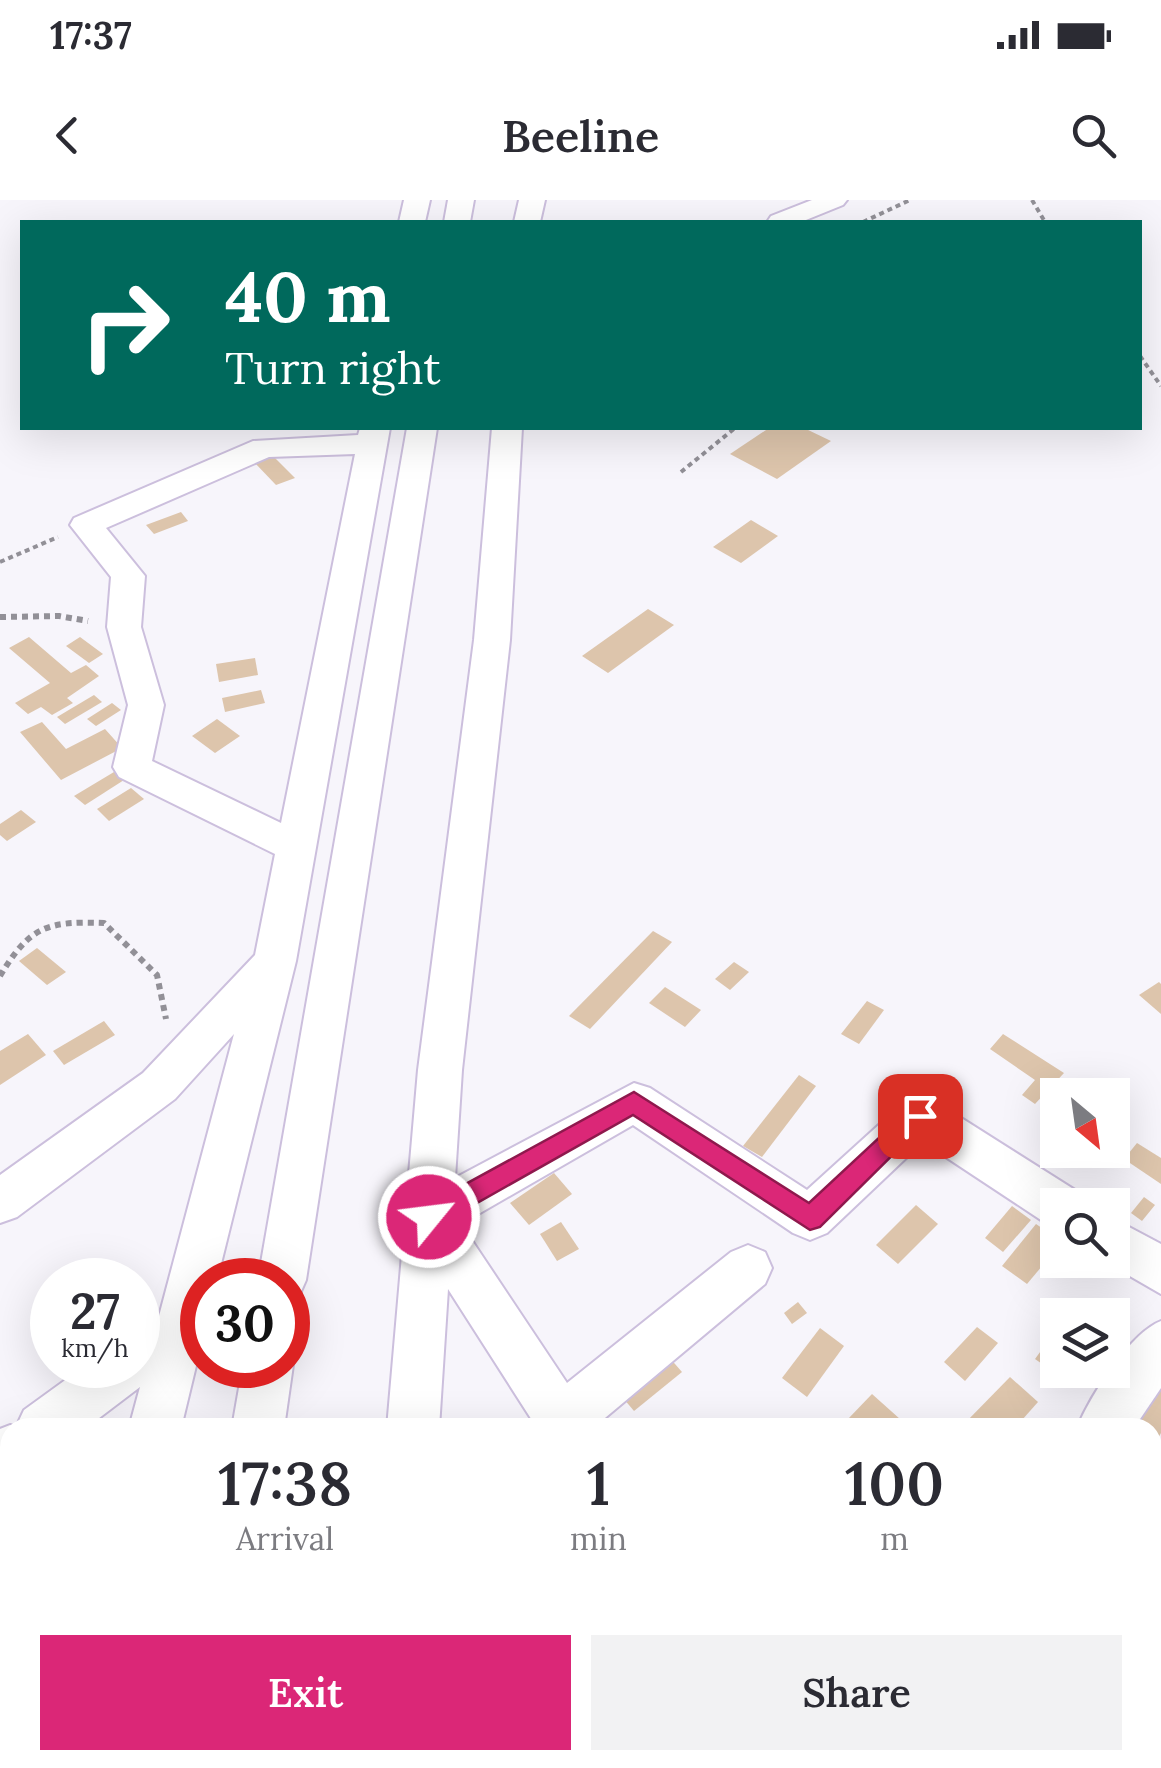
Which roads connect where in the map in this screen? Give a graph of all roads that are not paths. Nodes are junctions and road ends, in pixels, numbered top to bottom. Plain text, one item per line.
1 (834, 200) edge
2 (785, 220) edge
3 (422, 430) edge
4 (507, 430) edge
5 (374, 436) edge
6 (298, 848) junction
7 (276, 961) junction
8 (1040, 1193) edge
9 (0, 1202) edge
10 (429, 1217) junction
11 (1130, 1252) edge
12 (199, 1258) edge
13 (286, 1258) edge
14 (748, 1268) dead end
15 (1161, 1272) edge
16 (180, 1330) edge
17 (1161, 1344) edge
18 (97, 1388) edge
19 (264, 1388) edge
20 (56, 1418) edge
21 (157, 1418) edge
22 (260, 1418) edge
23 (414, 1418) edge
24 (560, 1418) edge
25 (571, 1418) edge
26 (1110, 1418) edge

1 - 2 street
3 - 13 street
4 - 10 street
5 - 6 street
5 - 6 street
6 - 7 street
7 - 9 street
7 - 12 street
8 - 10 street
10 - 23 street
10 - 24 street
11 - 15 street
14 - 25 street
16 - 21 street
17 - 26 street
18 - 20 street
19 - 22 street

